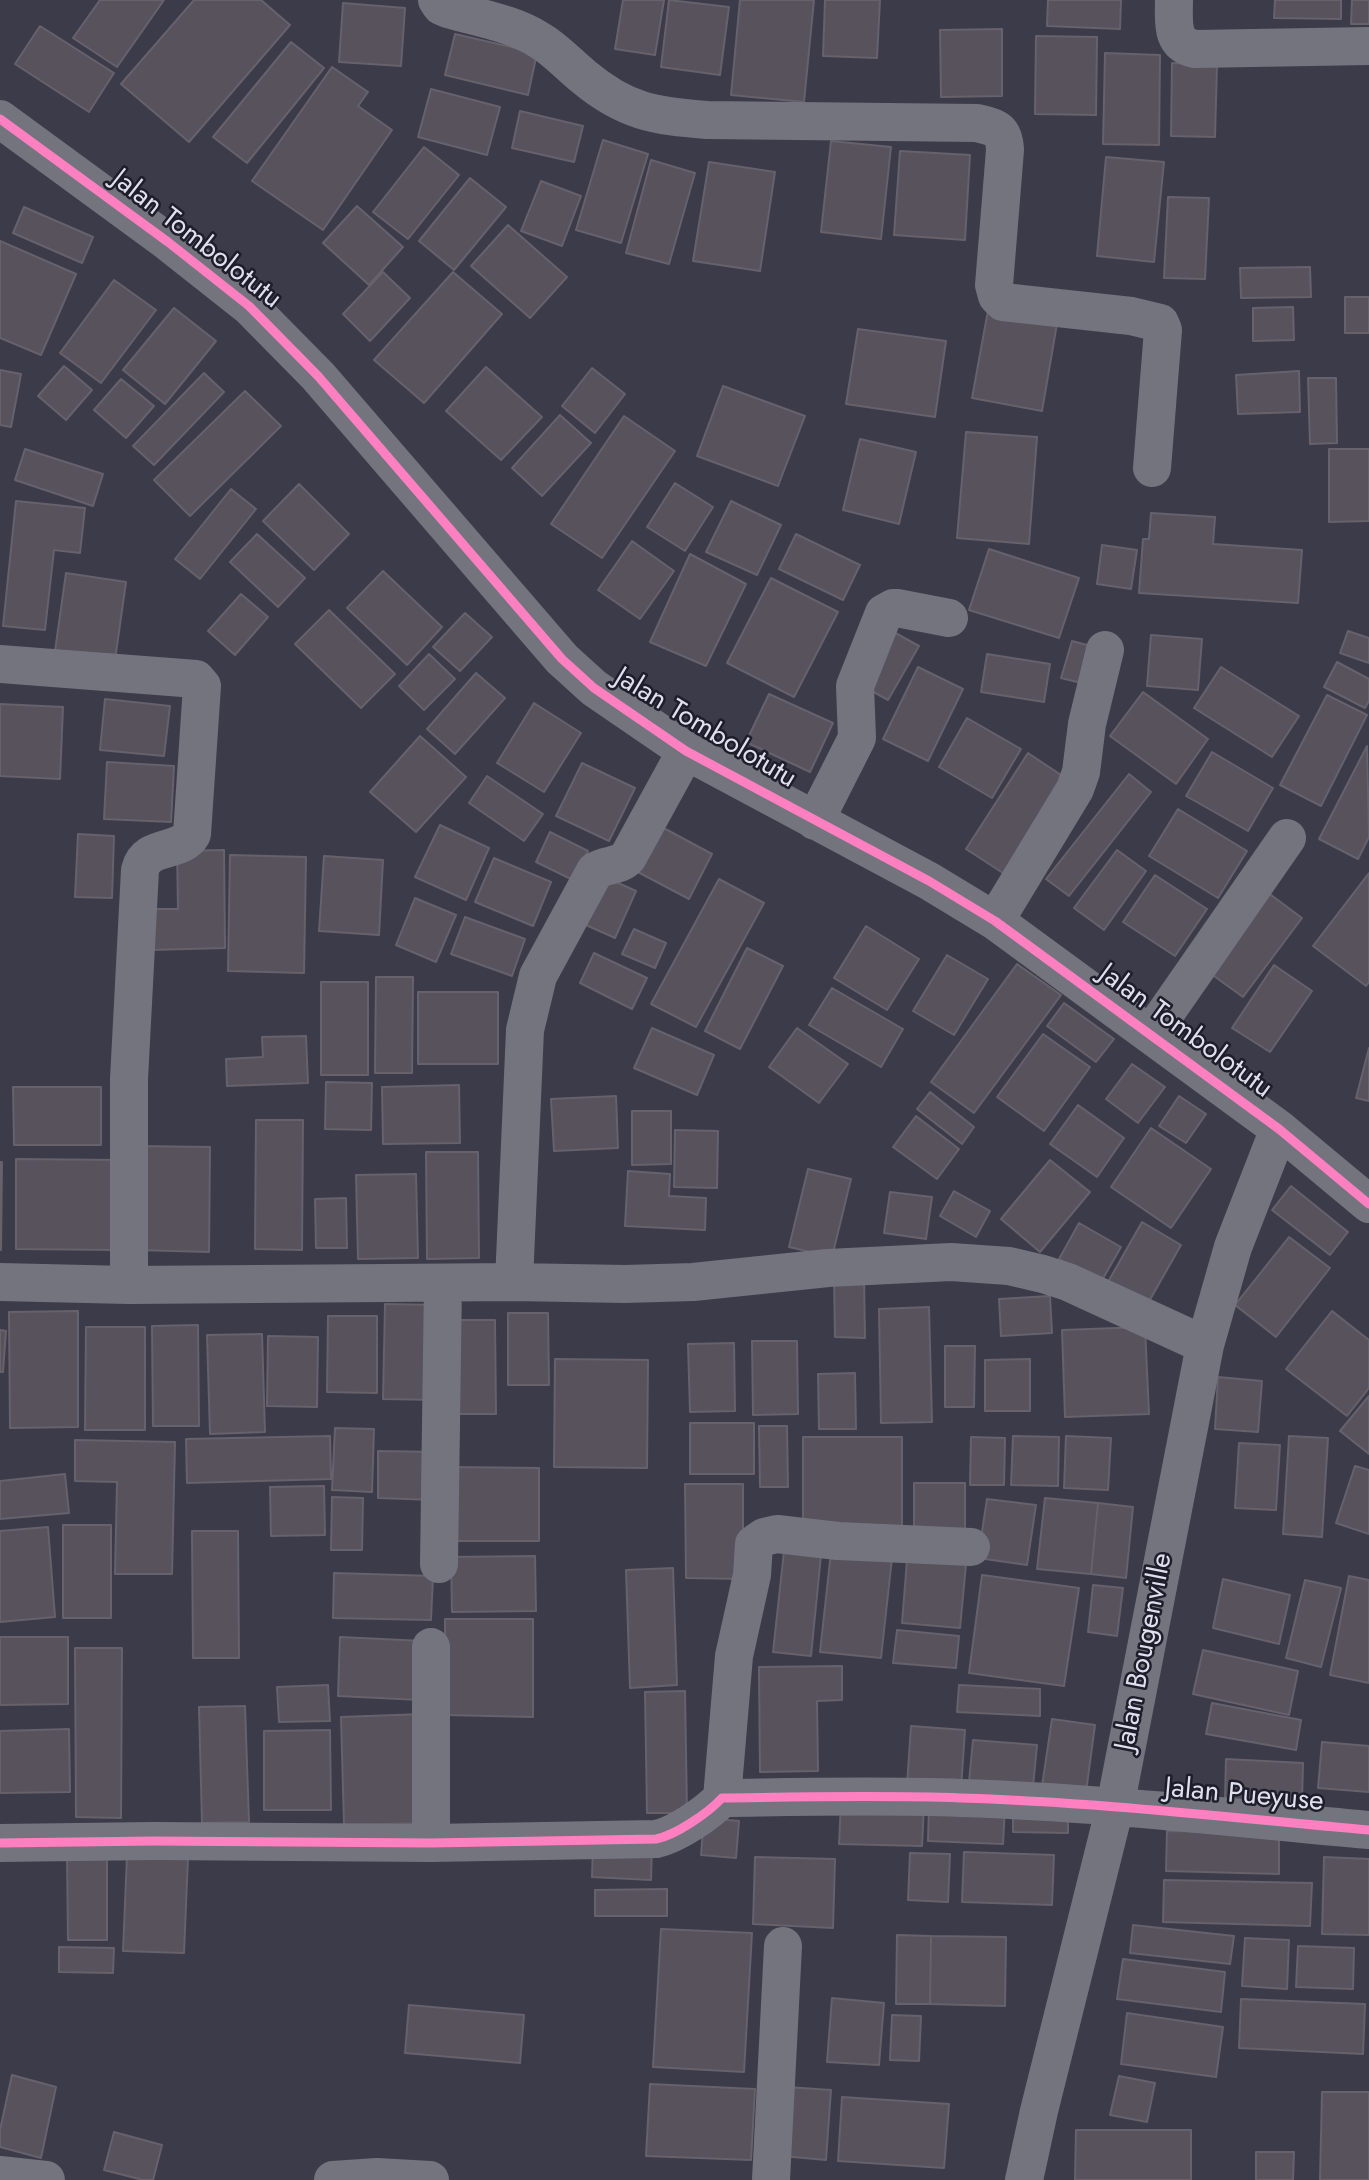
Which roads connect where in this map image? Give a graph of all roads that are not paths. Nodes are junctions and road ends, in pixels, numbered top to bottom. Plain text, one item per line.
1 (438, 0) edge
2 (1174, 0) edge
3 (1369, 46) edge
4 (0, 119) edge
5 (1152, 468) dead end
6 (949, 618) dead end
7 (1105, 650) dead end
8 (0, 664) edge
9 (685, 751) junction
10 (815, 821) junction
11 (1287, 838) dead end
12 (996, 920) junction
13 (1151, 1034) junction
14 (1279, 1129) junction
15 (1369, 1204) edge
16 (0, 1282) edge
17 (514, 1282) junction
18 (443, 1283) junction
19 (129, 1285) junction
20 (1205, 1345) junction
21 (971, 1547) dead end
22 (439, 1564) dead end
23 (430, 1647) dead end
24 (722, 1798) junction
25 (1115, 1807) junction
26 (1369, 1830) edge
27 (0, 1843) edge
28 (430, 1843) junction
29 (783, 1946) dead end
30 (0, 2175) edge
31 (1021, 2179) edge
32 (46, 2180) edge
33 (333, 2180) edge
34 (430, 2180) edge
35 (771, 2180) edge

1 - 5 street
2 - 3 street
4 - 9 street, Jalan Tombolotutu
6 - 10 street
7 - 12 street
8 - 19 street
9 - 10 street, Jalan Tombolotutu
9 - 17 street
10 - 12 street, Jalan Tombolotutu
11 - 13 street
12 - 13 street, Jalan Tombolotutu
13 - 14 street, Jalan Tombolotutu
14 - 15 street, Jalan Tombolotutu
14 - 20 street, Jalan Bougenville
16 - 19 street
17 - 18 street
17 - 20 street
18 - 19 street
18 - 22 street
20 - 25 street, Jalan Bougenville
21 - 24 street
23 - 28 street
24 - 25 street, Jalan Pueyuse
24 - 28 street
25 - 26 street, Jalan Pueyuse
25 - 31 street, Jalan Bougenville
27 - 28 street
29 - 35 street
30 - 32 street
33 - 34 street

